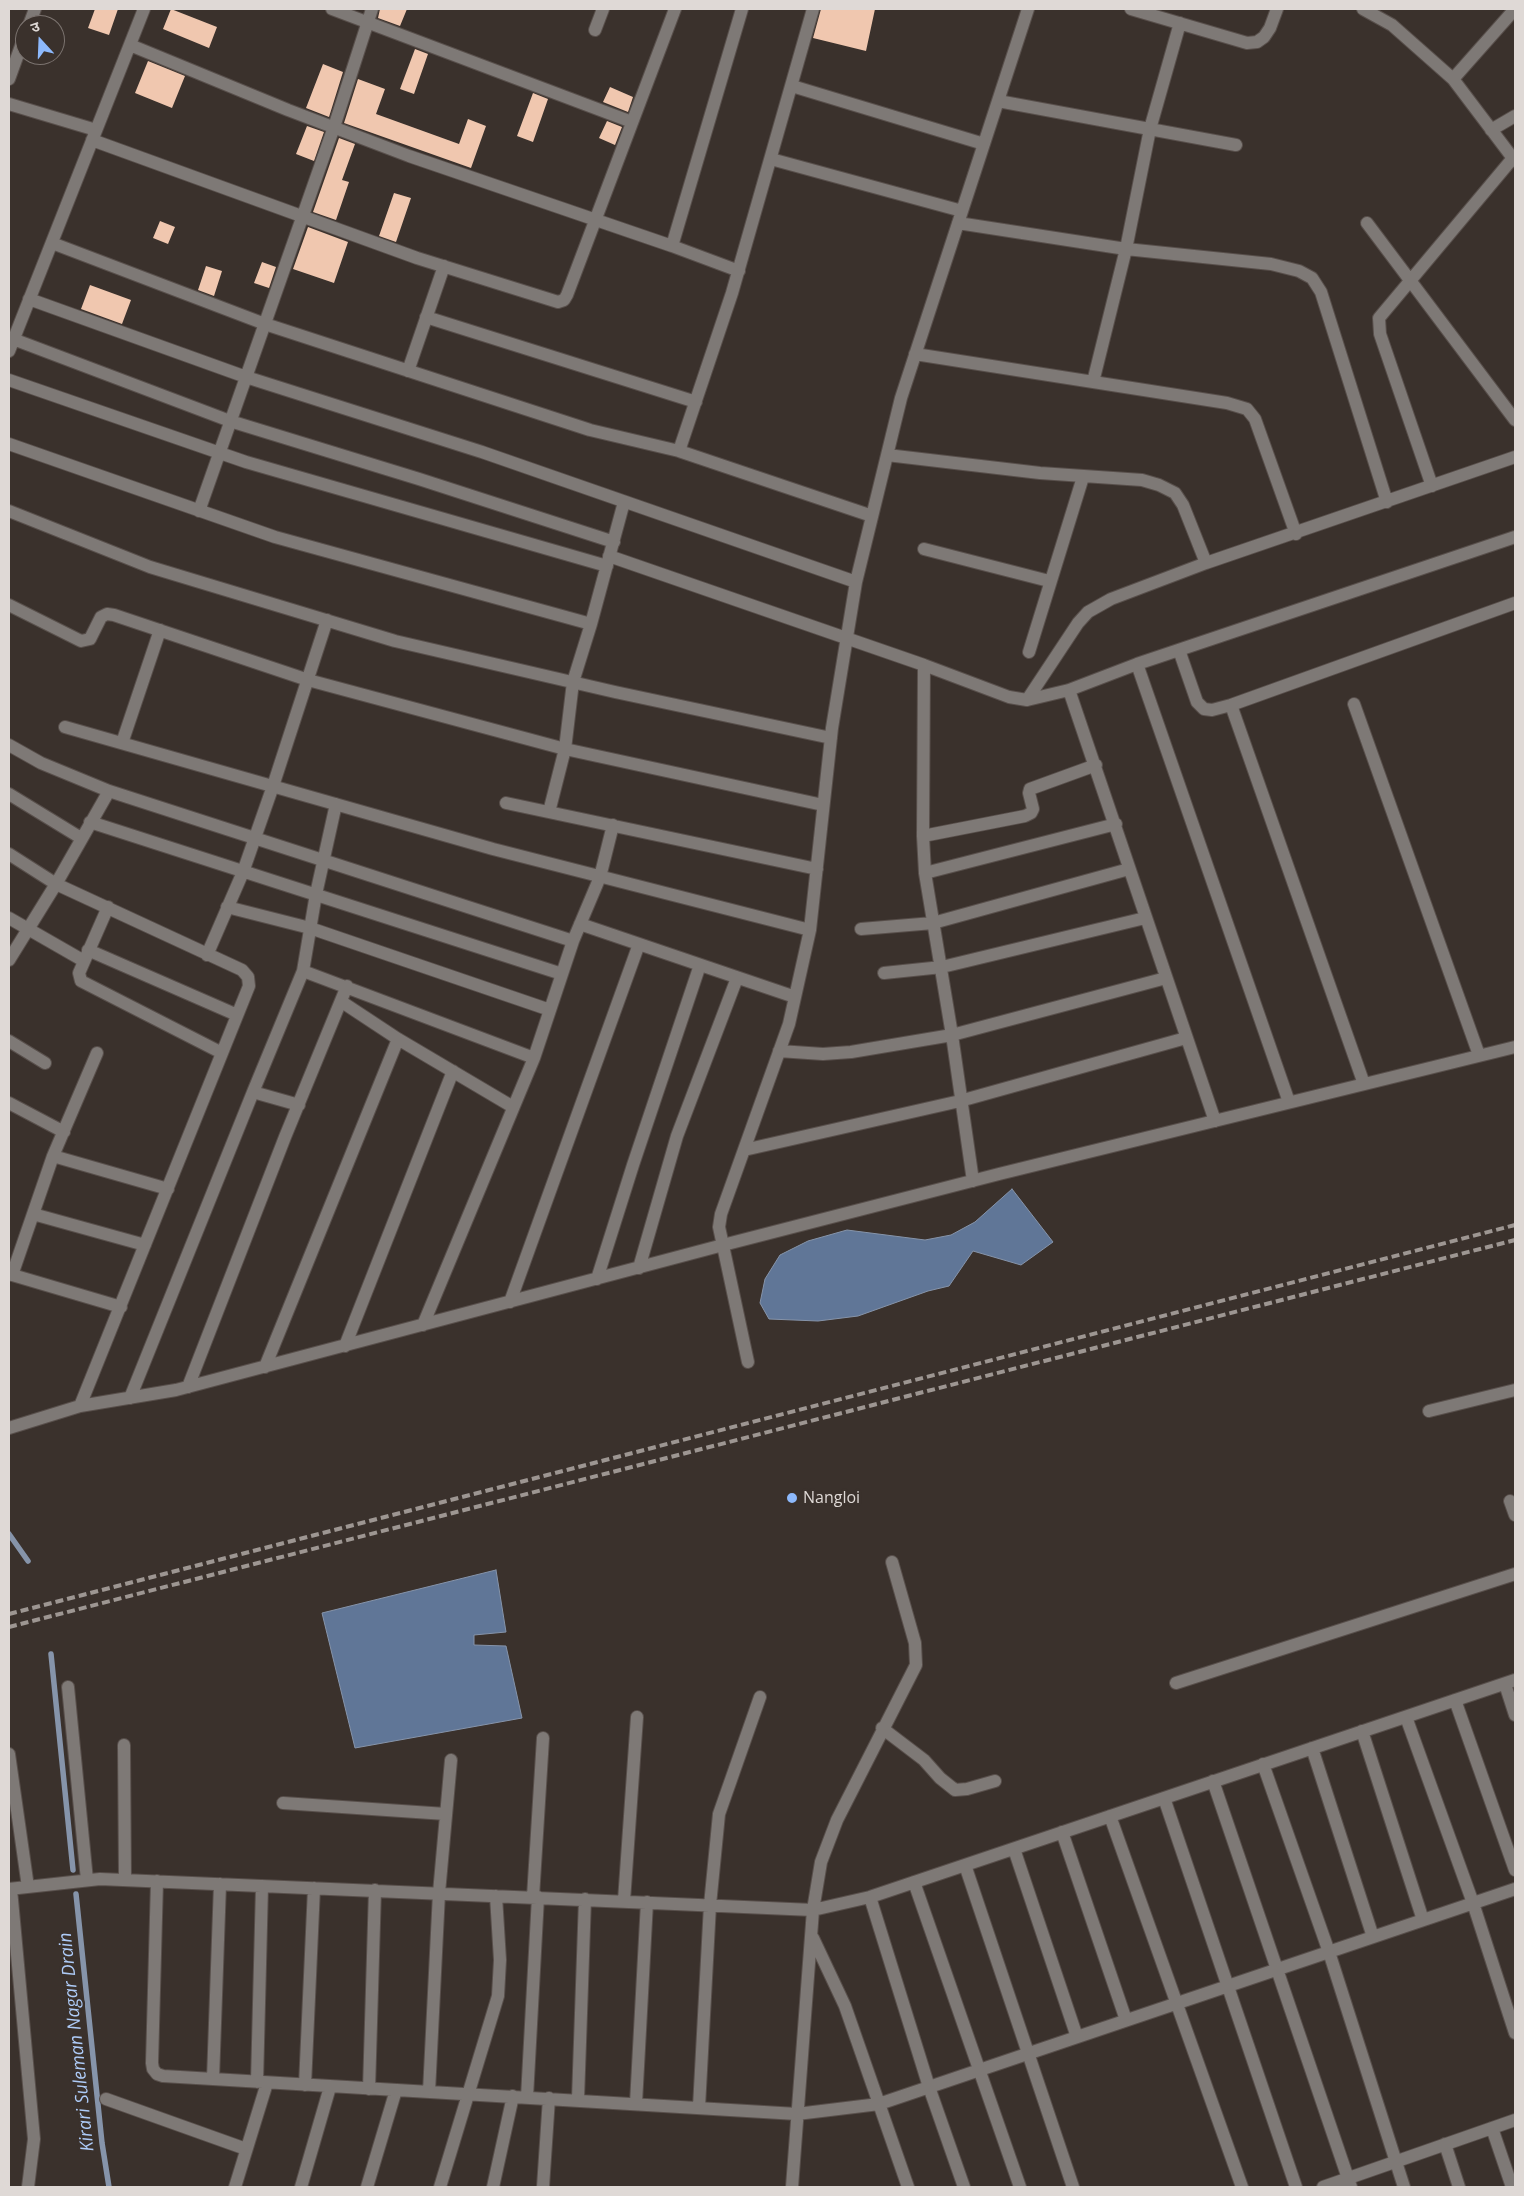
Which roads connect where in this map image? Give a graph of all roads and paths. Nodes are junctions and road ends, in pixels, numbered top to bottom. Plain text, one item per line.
1 (144, 9) edge
2 (332, 9) edge
3 (372, 9) edge
4 (603, 9) edge
5 (675, 9) edge
6 (742, 9) edge
7 (813, 9) edge
8 (1028, 9) edge
9 (1131, 9) edge
10 (1277, 9) edge
11 (1364, 9) edge
12 (1515, 10) edge
13 (367, 22) junction
14 (1180, 22) junction
15 (595, 30) dead end
16 (130, 45) junction
17 (15, 62) edge
18 (9, 78) edge
19 (1453, 79) junction
20 (792, 86) junction
21 (998, 101) junction
22 (9, 104) edge
23 (1515, 116) edge
24 (632, 122) junction
25 (334, 128) junction
26 (1150, 129) junction
27 (1491, 130) junction
28 (94, 135) junction
29 (984, 144) junction
30 (1236, 144) dead end
31 (771, 158) junction
32 (1514, 159) edge
33 (303, 216) junction
34 (960, 217) junction
35 (596, 220) junction
36 (1367, 223) dead end
37 (52, 243) junction
38 (672, 246) junction
39 (1126, 249) junction
40 (444, 266) junction
41 (739, 271) junction
42 (1412, 280) junction
43 (29, 300) junction
44 (426, 317) junction
45 (265, 324) junction
46 (11, 345) edge
47 (915, 354) junction
48 (408, 371) junction
49 (246, 377) junction
50 (9, 380) edge
51 (1093, 382) junction
52 (696, 402) junction
53 (1515, 420) edge
54 (230, 421) junction
55 (9, 444) edge
56 (679, 451) junction
57 (219, 452) junction
58 (887, 455) junction
59 (1515, 457) edge
60 (1083, 477) junction
61 (1432, 486) junction
62 (624, 502) junction
63 (1387, 502) junction
64 (9, 511) edge
65 (199, 511) junction
66 (872, 516) junction
67 (1296, 534) junction
68 (1515, 537) edge
69 (614, 542) junction
70 (924, 549) dead end
71 (608, 561) junction
72 (1206, 563) junction
73 (856, 582) junction
74 (1050, 582) junction
75 (1515, 602) edge
76 (9, 605) edge
77 (327, 620) junction
78 (591, 624) junction
79 (160, 630) junction
80 (846, 638) junction
81 (1180, 650) junction
82 (1029, 652) dead end
83 (1137, 664) junction
84 (924, 665) junction
85 (308, 680) junction
86 (573, 682) junction
87 (1069, 690) junction
88 (1027, 700) junction
89 (1354, 704) dead end
90 (1231, 705) junction
91 (65, 727) dead end
92 (831, 738) junction
93 (122, 743) junction
94 (9, 745) edge
95 (565, 749) junction
96 (1096, 765) junction
97 (273, 786) junction
98 (109, 791) junction
99 (9, 794) edge
100 (506, 803) dead end
101 (336, 804) junction
102 (823, 805) junction
103 (549, 812) junction
104 (90, 822) junction
105 (1116, 824) junction
106 (613, 825) junction
107 (923, 836) junction
108 (81, 838) junction
109 (255, 838) junction
110 (9, 854) edge
111 (324, 860) junction
112 (817, 869) junction
113 (1129, 869) junction
114 (243, 872) junction
115 (925, 873) junction
116 (600, 877) junction
117 (56, 884) junction
118 (316, 894) junction
119 (108, 907) junction
120 (227, 907) junction
121 (9, 918) edge
122 (1145, 918) junction
123 (933, 923) junction
124 (580, 924) junction
125 (310, 928) junction
126 (862, 929) dead end
127 (27, 930) junction
128 (810, 930) junction
129 (573, 941) junction
130 (639, 944) junction
131 (86, 955) junction
132 (207, 955) junction
133 (9, 960) edge
134 (700, 965) junction
135 (942, 967) junction
136 (303, 971) junction
137 (884, 973) dead end
138 (562, 974) junction
139 (738, 978) junction
140 (1166, 978) junction
141 (347, 986) junction
142 (795, 997) junction
143 (342, 1002) junction
144 (550, 1010) junction
145 (237, 1015) junction
146 (952, 1035) junction
147 (1186, 1038) junction
148 (398, 1040) junction
149 (9, 1041) edge
150 (1515, 1047) edge
151 (779, 1051) junction
152 (97, 1053) dead end
153 (222, 1053) junction
154 (1479, 1056) junction
155 (534, 1058) junction
156 (45, 1063) dead end
157 (453, 1071) junction
158 (1364, 1084) junction
159 (253, 1092) junction
160 (960, 1101) junction
161 (1289, 1102) junction
162 (9, 1103) edge
163 (299, 1105) junction
164 (513, 1106) junction
165 (1215, 1121) junction
166 (64, 1132) junction
167 (744, 1150) junction
168 (53, 1156) junction
169 (973, 1181) junction
170 (168, 1189) junction
171 (33, 1214) junction
172 (145, 1245) junction
173 (723, 1245) junction
174 (639, 1268) junction
175 (10, 1274) edge
176 (597, 1279) junction
177 (510, 1302) junction
178 (121, 1307) junction
179 (423, 1325) junction
180 (345, 1346) junction
181 (748, 1362) dead end
182 (265, 1367) junction
183 (188, 1387) junction
184 (1515, 1390) edge
185 (130, 1398) junction
186 (80, 1406) junction
187 (1429, 1412) dead end
188 (9, 1428) edge
189 (1510, 1501) dead end
190 (1515, 1515) edge
191 (892, 1562) dead end
192 (1515, 1574) edge
193 (1510, 1682) edge
194 (1176, 1684) dead end
195 (68, 1687) dead end
196 (760, 1697) dead end
197 (1455, 1700) junction
198 (1515, 1715) edge
199 (637, 1717) dead end
200 (1406, 1717) junction
201 (882, 1728) junction
202 (1362, 1731) junction
203 (543, 1738) dead end
204 (124, 1745) dead end
205 (1312, 1748) junction
206 (9, 1754) edge
207 (451, 1760) dead end
208 (1263, 1764) junction
209 (995, 1780) dead end
210 (1213, 1781) junction
211 (1164, 1798) junction
212 (283, 1803) dead end
213 (446, 1814) junction
214 (1110, 1816) junction
215 (1062, 1832) junction
216 (1014, 1848) junction
217 (965, 1865) junction
218 (1515, 1870) edge
219 (87, 1880) junction
220 (125, 1880) junction
221 (157, 1881) junction
222 (914, 1882) junction
223 (220, 1884) junction
224 (262, 1886) junction
225 (28, 1887) junction
226 (314, 1888) junction
227 (10, 1889) edge
228 (1515, 1889) edge
229 (375, 1890) junction
230 (439, 1893) junction
231 (496, 1896) junction
232 (536, 1897) junction
233 (870, 1898) junction
234 (585, 1900) junction
235 (624, 1901) junction
236 (647, 1902) junction
237 (1473, 1903) junction
238 (710, 1905) junction
239 (813, 1910) junction
240 (1423, 1920) junction
241 (812, 1935) junction
242 (1374, 1937) junction
243 (1329, 1952) junction
244 (1278, 1969) junction
245 (1227, 1986) junction
246 (1177, 2003) junction
247 (1126, 2020) junction
248 (1515, 2033) edge
249 (1077, 2037) junction
250 (1028, 2054) junction
251 (980, 2070) junction
252 (213, 2079) junction
253 (262, 2082) junction
254 (305, 2085) junction
255 (330, 2087) junction
256 (929, 2087) junction
257 (369, 2089) junction
258 (396, 2090) junction
259 (429, 2092) junction
260 (470, 2094) junction
261 (514, 2096) junction
262 (527, 2097) junction
263 (549, 2098) junction
264 (106, 2099) dead end
265 (578, 2099) junction
266 (636, 2103) junction
267 (879, 2104) junction
268 (699, 2107) junction
269 (797, 2114) junction
270 (1515, 2120) edge
271 (1492, 2128) junction
272 (1445, 2144) junction
273 (246, 2149) junction
274 (1395, 2162) junction
275 (1349, 2183) edge
276 (28, 2187) edge
277 (235, 2187) edge
278 (301, 2187) edge
279 (367, 2187) edge
280 (440, 2187) edge
281 (493, 2187) edge
282 (543, 2187) edge
283 (792, 2187) edge
284 (908, 2187) edge
285 (964, 2187) edge
286 (1020, 2187) edge
287 (1073, 2187) edge
288 (1242, 2187) edge
289 (1296, 2187) edge
290 (1323, 2187) edge
291 (1404, 2187) edge
292 (1459, 2187) edge
293 (1512, 2187) edge

1 - 16 street
2 - 13 street
3 - 13 street
4 - 15 street
5 - 24 street
6 - 38 street
7 - 20 street
8 - 21 street
9 - 14 street
10 - 14 street
11 - 19 street
12 - 19 street
13 - 24 street
13 - 25 street
14 - 26 street
16 - 25 street
16 - 28 street
17 - 18 street
19 - 27 street
20 - 29 street
20 - 31 street
21 - 26 street
21 - 29 street
22 - 28 street
23 - 27 street
24 - 35 street
25 - 33 street
25 - 35 street
26 - 30 street
26 - 39 street
27 - 32 street
28 - 33 street
28 - 37 street
29 - 34 street
31 - 34 street
31 - 41 street
32 - 42 street
33 - 40 street
33 - 45 street
34 - 39 street
34 - 47 street
35 - 38 street
35 - 40 street
36 - 42 street
37 - 43 street
37 - 45 street
38 - 41 street
39 - 51 street
39 - 63 street
40 - 44 street
41 - 52 street
42 - 53 street
42 - 61 street
43 - 46 street
43 - 49 street
44 - 48 street
44 - 52 street
45 - 48 street
45 - 49 street
46 - 54 street
47 - 51 street
47 - 58 street
48 - 56 street
49 - 54 street
49 - 62 street
50 - 57 street
51 - 67 street
52 - 56 street
54 - 57 street
54 - 69 street
55 - 65 street
56 - 66 street
57 - 65 street
57 - 71 street
58 - 60 street
58 - 66 street
59 - 61 street
60 - 72 street
60 - 74 street
61 - 63 street
62 - 69 street
62 - 73 street
63 - 67 street
64 - 77 street
65 - 78 street
66 - 73 street
67 - 72 street
68 - 81 street
69 - 71 street
70 - 74 street
71 - 78 street
71 - 80 street
72 - 88 street
73 - 80 street
74 - 82 street
75 - 90 street
76 - 79 street
77 - 85 street
77 - 86 street
78 - 86 street
79 - 85 street
79 - 93 street
80 - 84 street
80 - 92 street
81 - 83 street
81 - 90 street
83 - 87 street
83 - 161 street
84 - 88 street
84 - 107 street
85 - 95 street
85 - 97 street
86 - 92 street
86 - 95 street
87 - 88 street
87 - 96 street
89 - 154 street
90 - 158 street
91 - 93 street
92 - 102 street
93 - 97 street
94 - 98 street
95 - 102 street
95 - 103 street
96 - 105 street
96 - 107 street
97 - 101 street
97 - 109 street
98 - 104 street
98 - 109 street
99 - 108 street
100 - 103 street
101 - 111 street
101 - 116 street
102 - 112 street
103 - 106 street
104 - 108 street
104 - 114 street
105 - 113 street
105 - 115 street
106 - 112 street
106 - 116 street
107 - 115 street
108 - 117 street
109 - 111 street
109 - 114 street
110 - 117 street
111 - 118 street
111 - 129 street
112 - 128 street
113 - 122 street
113 - 123 street
114 - 118 street
114 - 120 street
115 - 123 street
116 - 124 street
116 - 128 street
117 - 119 street
117 - 127 street
118 - 125 street
118 - 138 street
119 - 131 street
119 - 132 street
120 - 125 street
120 - 132 street
121 - 127 street
122 - 135 street
122 - 140 street
123 - 126 street
123 - 135 street
124 - 129 street
124 - 130 street
125 - 136 street
125 - 144 street
127 - 131 street
127 - 133 street
128 - 142 street
129 - 138 street
130 - 134 street
130 - 177 street
131 - 145 street
131 - 153 street
132 - 145 street
134 - 139 street
134 - 176 street
135 - 137 street
135 - 146 street
136 - 141 street
136 - 159 street
138 - 144 street
139 - 142 street
139 - 174 street
140 - 146 street
140 - 147 street
141 - 143 street
141 - 155 street
142 - 151 street
143 - 148 street
143 - 163 street
144 - 155 street
145 - 153 street
146 - 151 street
146 - 160 street
147 - 160 street
147 - 165 street
148 - 157 street
148 - 182 street
149 - 156 street
150 - 154 street
151 - 167 street
152 - 166 street
153 - 170 street
154 - 158 street
155 - 164 street
157 - 164 street
157 - 180 street
158 - 161 street
159 - 163 street
159 - 185 street
160 - 167 street
160 - 169 street
161 - 165 street
162 - 166 street
163 - 183 street
164 - 179 street
165 - 169 street
166 - 168 street
167 - 173 street
168 - 170 street
168 - 171 street
169 - 173 street
170 - 172 street
171 - 172 street
171 - 175 street
172 - 178 street
173 - 174 street
173 - 181 street
174 - 176 street
175 - 178 street
176 - 177 street
177 - 179 street
178 - 186 street
179 - 180 street
180 - 182 street
182 - 183 street
183 - 185 street
184 - 187 street
185 - 186 street
186 - 188 street
189 - 190 street
191 - 201 street
192 - 194 street
193 - 197 street
193 - 198 street
195 - 219 street
196 - 238 street
197 - 200 street
197 - 218 street
199 - 235 street
200 - 202 street
200 - 237 street
201 - 209 street
201 - 239 street
202 - 205 street
202 - 240 street
203 - 232 street
204 - 220 street
205 - 208 street
205 - 242 street
206 - 225 street
207 - 213 street
208 - 210 street
208 - 243 street
210 - 211 street
210 - 244 street
211 - 214 street
211 - 245 street
212 - 213 street
213 - 230 street
214 - 215 street
214 - 246 street
215 - 216 street
215 - 247 street
216 - 217 street
216 - 249 street
217 - 222 street
217 - 250 street
219 - 220 street
219 - 225 street
220 - 221 street
221 - 223 street
221 - 252 street
222 - 233 street
222 - 251 street
223 - 224 street
223 - 252 street
224 - 226 street
224 - 253 street
225 - 227 street
226 - 229 street
226 - 254 street
227 - 276 street
228 - 237 street
229 - 230 street
229 - 257 street
230 - 231 street
230 - 259 street
231 - 232 street
231 - 260 street
232 - 234 street
232 - 262 street
233 - 239 street
233 - 256 street
234 - 235 street
234 - 265 street
235 - 236 street
236 - 238 street
236 - 266 street
237 - 240 street
237 - 248 street
238 - 239 street
238 - 268 street
239 - 241 street
240 - 242 street
241 - 267 street
241 - 269 street
242 - 243 street
243 - 244 street
243 - 274 street
244 - 245 street
244 - 275 street
245 - 246 street
245 - 289 street
246 - 247 street
246 - 288 street
247 - 249 street
249 - 250 street
250 - 251 street
250 - 287 street
251 - 256 street
251 - 286 street
252 - 253 street
253 - 254 street
253 - 273 street
254 - 255 street
255 - 257 street
255 - 278 street
256 - 267 street
256 - 285 street
257 - 258 street
258 - 259 street
258 - 279 street
259 - 260 street
260 - 261 street
260 - 280 street
261 - 262 street
261 - 281 street
262 - 263 street
263 - 265 street
263 - 282 street
264 - 273 street
265 - 266 street
266 - 268 street
267 - 269 street
267 - 284 street
268 - 269 street
269 - 283 street
270 - 271 street
271 - 272 street
271 - 293 street
272 - 274 street
272 - 292 street
273 - 277 street
274 - 275 street
274 - 291 street
275 - 290 street

